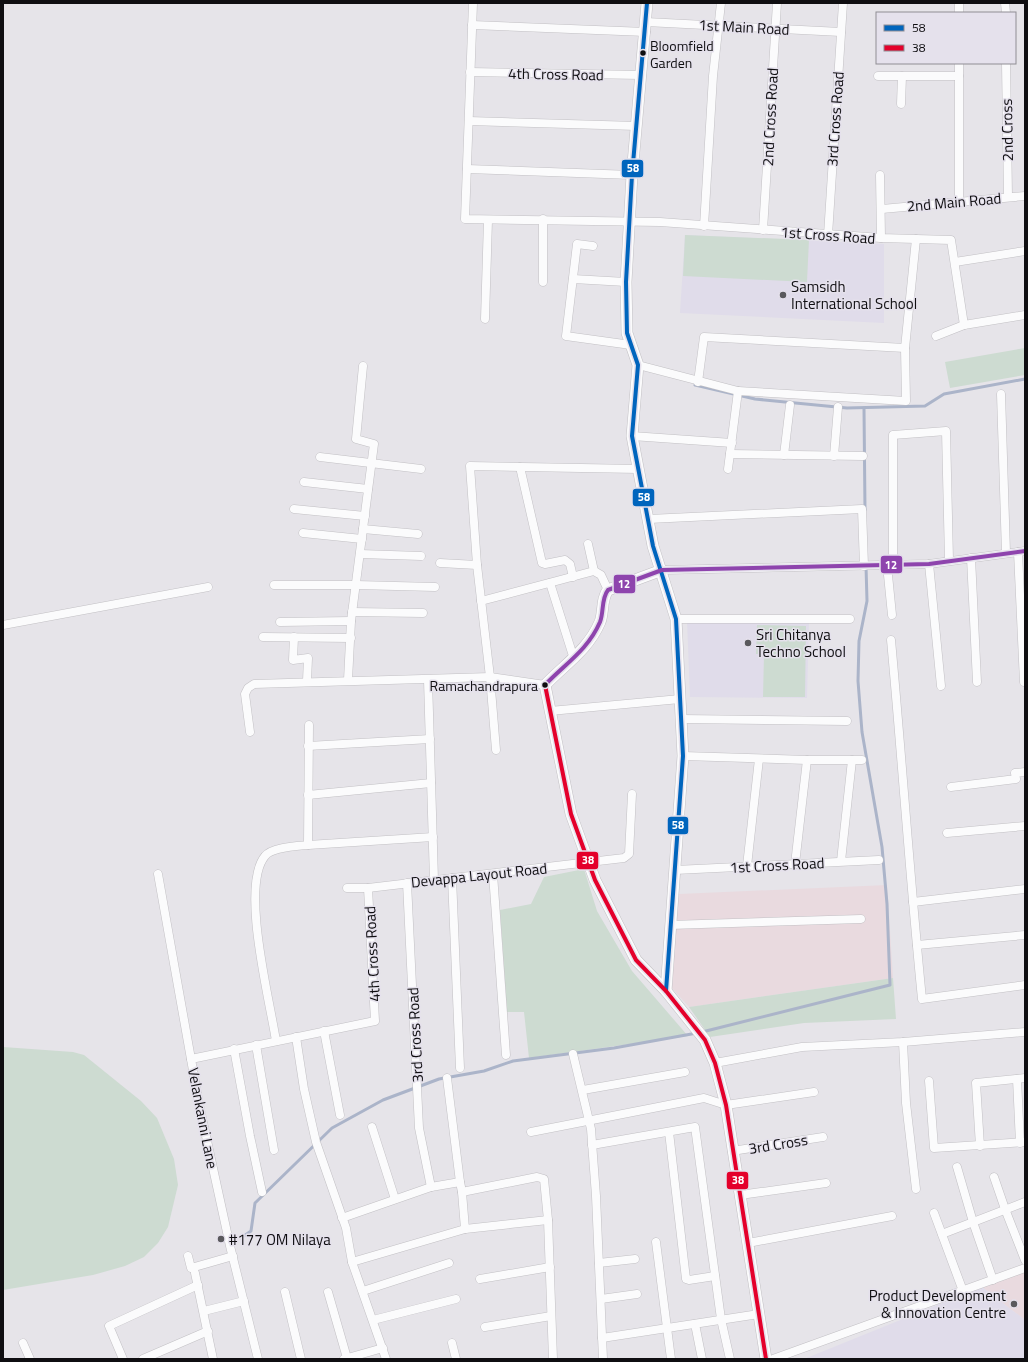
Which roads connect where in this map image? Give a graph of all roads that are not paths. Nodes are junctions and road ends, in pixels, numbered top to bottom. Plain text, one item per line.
1 (472, 3) edge
2 (647, 3) edge
3 (721, 3) edge
4 (777, 3) edge
5 (843, 3) edge
6 (472, 26) junction
7 (718, 26) junction
8 (646, 27) junction
9 (775, 29) junction
10 (841, 32) junction
11 (959, 64) edge
12 (1006, 64) edge
13 (470, 72) junction
14 (642, 75) junction
15 (878, 76) dead end
16 (902, 76) junction
17 (959, 76) junction
18 (901, 104) dead end
19 (469, 121) junction
20 (637, 126) junction
21 (467, 169) junction
22 (632, 174) junction
23 (880, 175) dead end
24 (1025, 196) edge
25 (1008, 197) junction
26 (958, 202) junction
27 (882, 209) junction
28 (543, 219) junction
29 (488, 220) junction
30 (630, 222) junction
31 (704, 226) junction
32 (763, 230) junction
33 (828, 235) junction
34 (881, 238) junction
35 (916, 239) junction
36 (593, 246) dead end
37 (1025, 251) edge
38 (955, 262) junction
39 (573, 278) junction
40 (543, 282) dead end
41 (626, 282) junction
42 (1025, 315) edge
43 (485, 319) dead end
44 (964, 325) junction
45 (936, 336) dead end
46 (632, 345) junction
47 (905, 348) junction
48 (638, 365) junction
49 (363, 366) dead end
50 (698, 382) junction
51 (738, 391) junction
52 (1001, 394) dead end
53 (790, 405) dead end
54 (838, 407) dead end
55 (632, 436) junction
56 (732, 443) junction
57 (730, 454) junction
58 (784, 455) junction
59 (834, 456) junction
60 (863, 456) dead end
61 (320, 457) dead end
62 (372, 462) junction
63 (520, 467) junction
64 (639, 468) junction
65 (421, 469) dead end
66 (728, 469) dead end
67 (304, 482) dead end
68 (368, 489) junction
69 (294, 509) dead end
70 (365, 516) junction
71 (649, 519) junction
72 (363, 529) junction
73 (303, 532) dead end
74 (418, 534) dead end
75 (362, 538) junction
76 (588, 544) dead end
77 (1022, 551) edge
78 (1006, 553) junction
79 (360, 554) junction
80 (421, 556) dead end
81 (971, 558) junction
82 (949, 560) junction
83 (440, 562) dead end
84 (477, 564) junction
85 (929, 564) junction
86 (890, 565) junction
87 (864, 566) junction
88 (662, 570) junction
89 (594, 571) junction
90 (573, 576) junction
91 (550, 583) junction
92 (274, 585) dead end
93 (356, 585) junction
94 (208, 587) dead end
95 (435, 588) dead end
96 (608, 590) junction
97 (481, 601) junction
98 (352, 612) junction
99 (424, 613) dead end
100 (892, 615) dead end
101 (676, 619) junction
102 (850, 619) dead end
103 (351, 621) junction
104 (280, 622) dead end
105 (3, 625) edge
106 (263, 637) dead end
107 (294, 637) junction
108 (351, 638) junction
109 (891, 640) dead end
110 (574, 659) junction
111 (490, 677) junction
112 (348, 680) junction
113 (428, 680) junction
114 (307, 681) junction
115 (977, 682) dead end
116 (1024, 682) edge
117 (545, 685) junction
118 (941, 686) dead end
119 (680, 699) junction
120 (550, 711) junction
121 (681, 719) junction
122 (847, 721) dead end
123 (308, 725) dead end
124 (250, 732) dead end
125 (430, 739) junction
126 (308, 746) junction
127 (496, 750) dead end
128 (683, 756) junction
129 (759, 759) junction
130 (807, 760) junction
131 (852, 760) junction
132 (862, 760) dead end
133 (1025, 772) edge
134 (431, 783) junction
135 (951, 787) dead end
136 (632, 794) dead end
137 (308, 795) junction
138 (1025, 826) edge
139 (946, 833) dead end
140 (433, 837) junction
141 (308, 845) junction
142 (879, 860) dead end
143 (841, 861) junction
144 (589, 863) junction
145 (795, 864) junction
146 (747, 866) junction
147 (675, 870) junction
148 (158, 874) dead end
149 (493, 874) junction
150 (452, 878) junction
151 (434, 880) junction
152 (407, 883) junction
153 (347, 888) dead end
154 (368, 888) junction
155 (1025, 889) edge
156 (913, 902) junction
157 (861, 919) dead end
158 (670, 925) junction
159 (1025, 935) edge
160 (916, 945) junction
161 (1025, 985) edge
162 (666, 991) junction
163 (324, 1031) junction
164 (1025, 1032) edge
165 (296, 1037) junction
166 (276, 1041) junction
167 (903, 1042) junction
168 (256, 1045) junction
169 (234, 1049) junction
170 (573, 1054) dead end
171 (506, 1055) dead end
172 (191, 1059) junction
173 (715, 1063) junction
174 (460, 1068) dead end
175 (686, 1072) dead end
176 (446, 1078) dead end
177 (1021, 1079) edge
178 (929, 1081) dead end
179 (583, 1090) junction
180 (814, 1092) dead end
181 (726, 1105) junction
182 (340, 1115) dead end
183 (589, 1120) junction
184 (372, 1127) dead end
185 (531, 1132) dead end
186 (668, 1132) junction
187 (823, 1137) dead end
188 (1022, 1142) edge
189 (592, 1145) junction
190 (980, 1146) junction
191 (274, 1150) dead end
192 (732, 1151) junction
193 (957, 1167) dead end
194 (994, 1176) dead end
195 (460, 1182) junction
196 (826, 1182) dead end
197 (431, 1187) junction
198 (916, 1189) dead end
199 (262, 1192) dead end
200 (462, 1192) junction
201 (740, 1195) junction
202 (395, 1199) junction
203 (1025, 1202) edge
204 (1005, 1209) junction
205 (934, 1213) dead end
206 (892, 1216) dead end
207 (342, 1218) junction
208 (548, 1220) junction
209 (973, 1222) junction
210 (465, 1229) junction
211 (942, 1234) junction
212 (656, 1242) dead end
213 (748, 1243) junction
214 (188, 1256) dead end
215 (233, 1256) junction
216 (635, 1259) dead end
217 (1025, 1260) edge
218 (352, 1262) junction
219 (450, 1263) dead end
220 (599, 1263) junction
221 (550, 1267) junction
222 (1025, 1268) edge
223 (195, 1273) dead end
224 (715, 1276) junction
225 (480, 1279) dead end
226 (994, 1280) junction
227 (198, 1285) junction
228 (363, 1290) junction
229 (964, 1291) junction
230 (285, 1292) dead end
231 (328, 1292) dead end
232 (637, 1294) dead end
233 (456, 1299) dead end
234 (601, 1299) junction
235 (244, 1301) junction
236 (204, 1311) junction
237 (759, 1314) junction
238 (551, 1316) junction
239 (721, 1319) junction
240 (374, 1320) junction
241 (695, 1324) junction
242 (485, 1327) dead end
243 (667, 1328) junction
244 (208, 1332) junction
245 (602, 1338) junction
246 (23, 1343) dead end
247 (452, 1343) dead end
248 (384, 1348) junction
249 (30, 1359) edge
250 (123, 1359) edge
251 (143, 1359) edge
252 (213, 1359) edge
253 (258, 1359) edge
254 (301, 1359) edge
255 (345, 1359) edge
256 (386, 1359) edge
257 (456, 1359) edge
258 (553, 1359) edge
259 (603, 1359) edge
260 (670, 1359) edge
261 (702, 1359) edge
262 (730, 1359) edge
263 (766, 1359) edge
264 (773, 1359) edge

1 - 6 street
2 - 8 street
3 - 7 street
4 - 9 street, 2nd Cross Road
5 - 10 street, 3rd Cross Road
6 - 8 street, 1st Main Road
6 - 13 street
7 - 8 street, 1st Main Road
7 - 9 street, 1st Main Road
7 - 31 street
8 - 14 street
9 - 10 street, 1st Main Road
9 - 32 street, 2nd Cross Road
10 - 33 street, 3rd Cross Road
11 - 17 street
12 - 25 street, 2nd Cross
13 - 14 street, 4th Cross Road
13 - 19 street
14 - 20 street
15 - 16 street
16 - 17 street
16 - 18 street
17 - 26 street
19 - 20 street
19 - 21 street
20 - 22 street
21 - 22 street
21 - 29 street, 1st Cross Road
22 - 30 street
23 - 27 street
24 - 25 street, 2nd Main Road
25 - 26 street, 2nd Main Road
26 - 27 street, 2nd Main Road
27 - 34 street
28 - 29 street, 1st Cross Road
28 - 30 street, 1st Cross Road
28 - 40 street
29 - 43 street
30 - 31 street, 1st Cross Road
30 - 41 street
31 - 32 street, 1st Cross Road
32 - 33 street, 1st Cross Road
33 - 34 street, 1st Cross Road
34 - 35 street, 1st Cross Road
35 - 38 street, 1st Cross Road
35 - 47 street
36 - 39 street
37 - 38 street
38 - 44 street
39 - 41 street
39 - 46 street
41 - 46 street
42 - 44 street
44 - 45 street
46 - 48 street
47 - 50 street
47 - 51 street
48 - 50 street
48 - 55 street
49 - 62 street
50 - 51 street
51 - 56 street
52 - 78 street
53 - 58 street
54 - 59 street
55 - 56 street
55 - 64 street
56 - 57 street
57 - 58 street
57 - 66 street
58 - 59 street
59 - 60 street
61 - 62 street
62 - 65 street
62 - 68 street
63 - 64 street
63 - 84 street
63 - 90 street
64 - 71 street
67 - 68 street
68 - 70 street
69 - 70 street
70 - 72 street
71 - 87 street
71 - 88 street
72 - 74 street
72 - 75 street
73 - 75 street
75 - 79 street
76 - 89 street
77 - 78 street
77 - 116 street
78 - 81 street
79 - 80 street
79 - 93 street
81 - 82 street
81 - 115 street
82 - 85 street
82 - 86 street
83 - 84 street
84 - 97 street
85 - 86 street
85 - 118 street
86 - 87 street
86 - 100 street
87 - 88 street
88 - 96 street
88 - 101 street
89 - 90 street
89 - 96 street
90 - 91 street
91 - 97 street
91 - 110 street
92 - 93 street
93 - 95 street
93 - 98 street
94 - 105 street
96 - 110 street
97 - 111 street
98 - 99 street
98 - 103 street
101 - 102 street
101 - 119 street
103 - 104 street
103 - 108 street
106 - 107 street
107 - 108 street
107 - 114 street
108 - 112 street
109 - 156 street
110 - 117 street
111 - 113 street
111 - 117 street
111 - 127 street
112 - 113 street
112 - 114 street
113 - 125 street
114 - 124 street
117 - 120 street
119 - 120 street
119 - 121 street
120 - 144 street
121 - 122 street
121 - 128 street
123 - 126 street
125 - 126 street
125 - 134 street
126 - 137 street
128 - 129 street
128 - 147 street
129 - 130 street
129 - 146 street
130 - 131 street
130 - 145 street
131 - 132 street
131 - 143 street
133 - 135 street
134 - 137 street
134 - 140 street
136 - 144 street, Devappa Layout Road
137 - 141 street
138 - 139 street
140 - 141 street
140 - 151 street
141 - 166 street
142 - 143 street, 1st Cross Road
143 - 145 street, 1st Cross Road
144 - 149 street, Devappa Layout Road
144 - 162 street
145 - 146 street, 1st Cross Road
146 - 147 street, 1st Cross Road
147 - 158 street
148 - 172 street, Velankanni Lane
149 - 150 street, Devappa Layout Road
149 - 171 street
150 - 151 street, Devappa Layout Road
150 - 174 street
151 - 152 street, Devappa Layout Road
152 - 154 street, Devappa Layout Road
152 - 197 street, 3rd Cross Road
153 - 154 street, Devappa Layout Road
154 - 163 street, 4th Cross Road
155 - 156 street
156 - 160 street
157 - 158 street
158 - 162 street
159 - 160 street
160 - 161 street
162 - 173 street
163 - 165 street
163 - 182 street
164 - 167 street
165 - 166 street
165 - 207 street
166 - 168 street
167 - 173 street
167 - 198 street
168 - 169 street
168 - 191 street
169 - 172 street
169 - 199 street
170 - 179 street
172 - 215 street, Velankanni Lane
173 - 181 street
175 - 179 street
176 - 195 street
177 - 188 street
177 - 190 street
178 - 190 street
179 - 183 street
180 - 181 street
181 - 183 street
181 - 192 street
183 - 185 street
183 - 189 street
184 - 202 street
186 - 189 street
186 - 224 street
186 - 224 street
187 - 192 street, 3rd Cross
188 - 190 street
189 - 220 street
192 - 201 street
193 - 209 street
194 - 204 street
195 - 197 street
195 - 200 street
196 - 201 street
197 - 202 street
200 - 208 street
200 - 210 street
201 - 213 street
202 - 207 street
203 - 204 street
204 - 209 street
204 - 217 street
205 - 211 street
206 - 213 street
207 - 218 street
208 - 210 street
208 - 221 street
209 - 211 street
209 - 226 street
210 - 218 street
211 - 229 street
212 - 243 street
213 - 237 street
214 - 215 street
215 - 235 street, Velankanni Lane
216 - 220 street
218 - 228 street
219 - 228 street
220 - 234 street
221 - 225 street
221 - 238 street
222 - 226 street
223 - 227 street
224 - 239 street
226 - 229 street
227 - 236 street
227 - 250 street
228 - 240 street
229 - 264 street
230 - 254 street
231 - 255 street
232 - 234 street
233 - 240 street
234 - 245 street
235 - 236 street
235 - 253 street, Velankanni Lane
236 - 244 street
237 - 239 street
237 - 263 street
238 - 242 street
238 - 258 street
239 - 241 street
239 - 262 street
240 - 248 street
241 - 243 street
241 - 261 street
243 - 245 street
243 - 260 street
244 - 251 street
244 - 252 street
245 - 259 street
246 - 249 street
247 - 257 street
248 - 255 street
248 - 256 street

